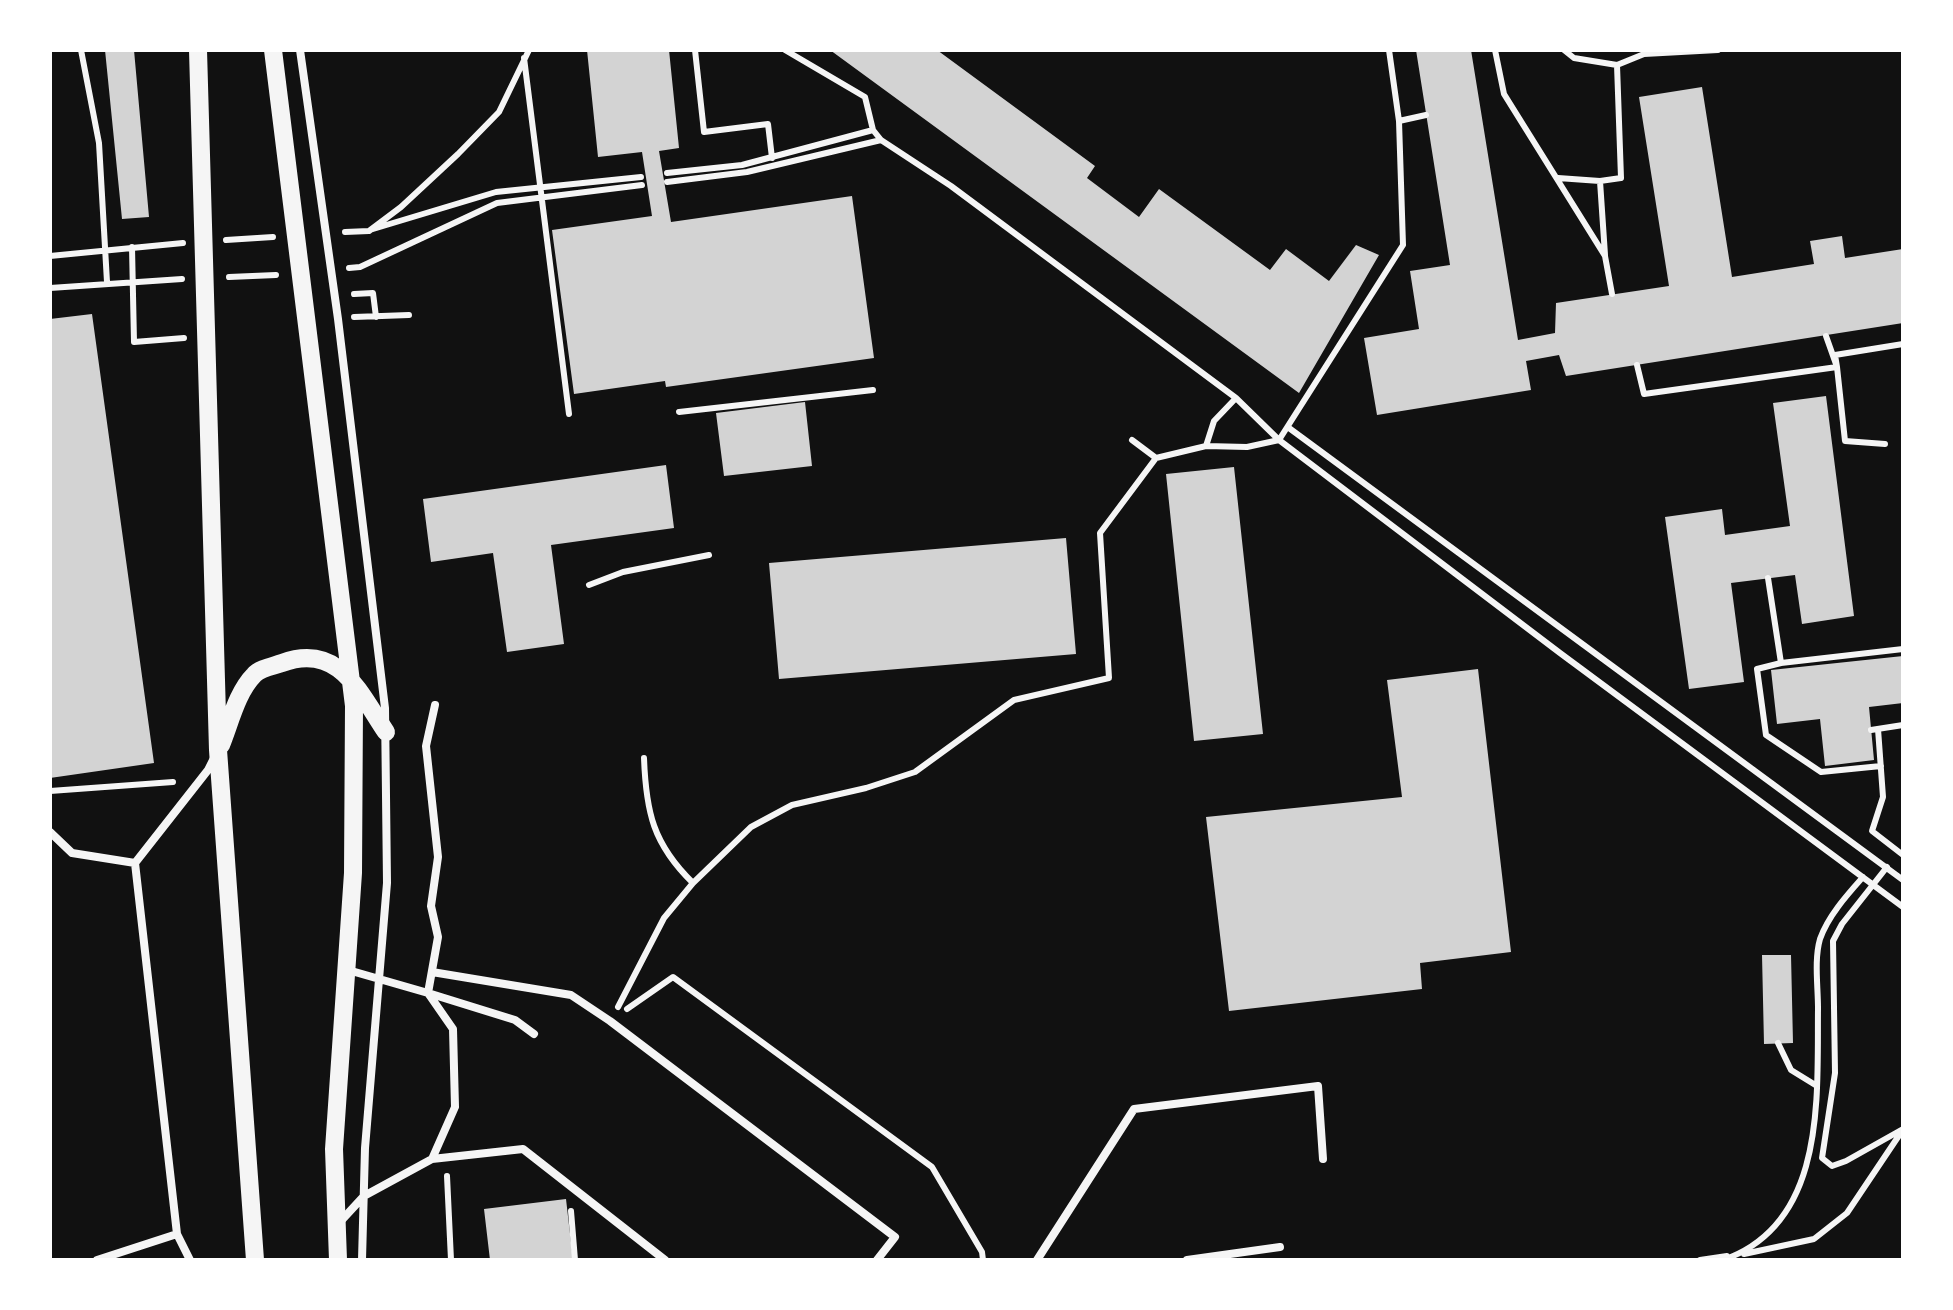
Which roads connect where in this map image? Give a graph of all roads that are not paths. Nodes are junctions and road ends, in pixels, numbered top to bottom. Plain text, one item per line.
1 (198, 50) edge
2 (273, 50) edge
3 (300, 50) edge
4 (351, 680) junction
5 (435, 705) dead end
6 (386, 732) junction
7 (218, 750) junction
8 (50, 832) edge
9 (135, 863) junction
10 (347, 970) junction
11 (432, 972) junction
12 (379, 977) junction
13 (428, 994) junction
14 (534, 1034) dead end
15 (432, 1159) junction
16 (1323, 1159) dead end
17 (364, 1196) junction
18 (336, 1226) junction
19 (177, 1234) junction
20 (1280, 1248) dead end
21 (97, 1260) edge
22 (190, 1260) edge
23 (255, 1260) edge
24 (338, 1260) edge
25 (362, 1260) edge
26 (665, 1260) edge
27 (877, 1260) edge
28 (1037, 1260) edge
29 (1187, 1260) edge

1 - 7 street
2 - 4 street
3 - 6 lane
4 - 6 street
4 - 7 street
4 - 10 street
5 - 11 lane
6 - 12 lane
7 - 9 lane
7 - 23 street
8 - 9 lane
9 - 19 lane
10 - 12 lane
10 - 18 street
11 - 13 lane
11 - 27 lane
12 - 13 lane
12 - 17 lane
13 - 14 lane
13 - 15 lane
15 - 17 lane
15 - 26 lane
16 - 28 lane
17 - 18 lane
17 - 25 lane
18 - 24 street
19 - 21 lane
19 - 22 lane
20 - 29 lane

